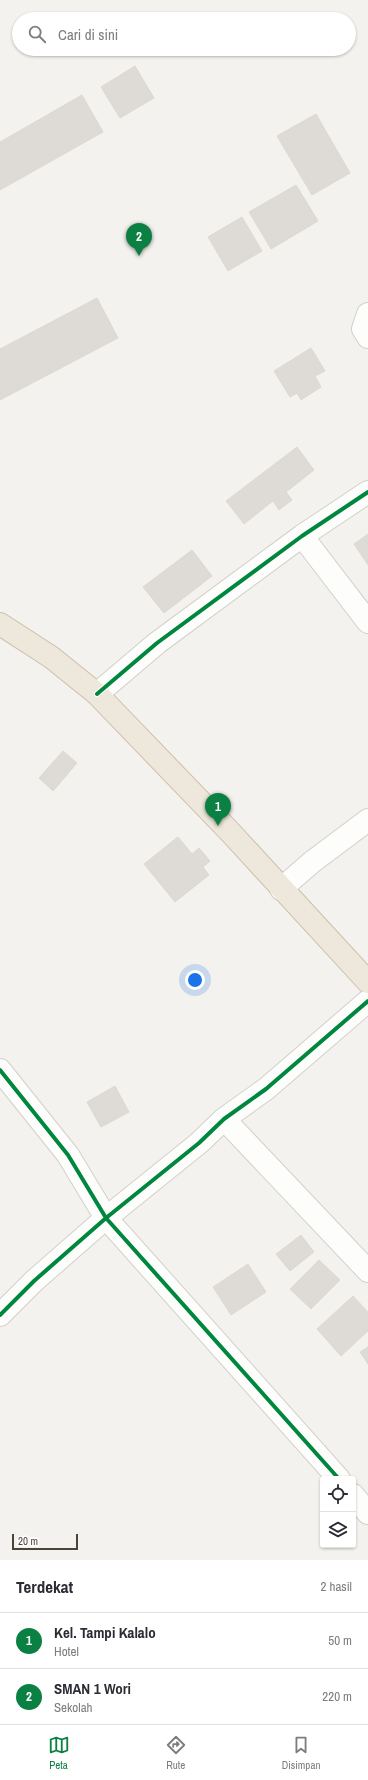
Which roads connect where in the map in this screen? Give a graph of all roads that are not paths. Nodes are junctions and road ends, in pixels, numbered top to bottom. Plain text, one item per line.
1 (368, 314) edge
2 (368, 337) edge
3 (368, 492) edge
4 (302, 536) junction
5 (368, 622) edge
6 (0, 624) edge
7 (97, 694) junction
8 (368, 820) edge
9 (281, 889) junction
10 (368, 982) edge
11 (368, 1001) edge
12 (0, 1070) edge
13 (224, 1119) junction
14 (106, 1218) junction
15 (368, 1271) edge
16 (0, 1315) edge
17 (336, 1476) edge
18 (356, 1499) edge
19 (368, 1513) edge

1 - 2 street
3 - 4 street
4 - 5 street
4 - 7 street
6 - 7 highway
7 - 9 highway
8 - 9 street
9 - 10 highway
11 - 13 street
12 - 14 street
13 - 14 street
13 - 15 street
14 - 16 street
14 - 17 street
18 - 19 street

